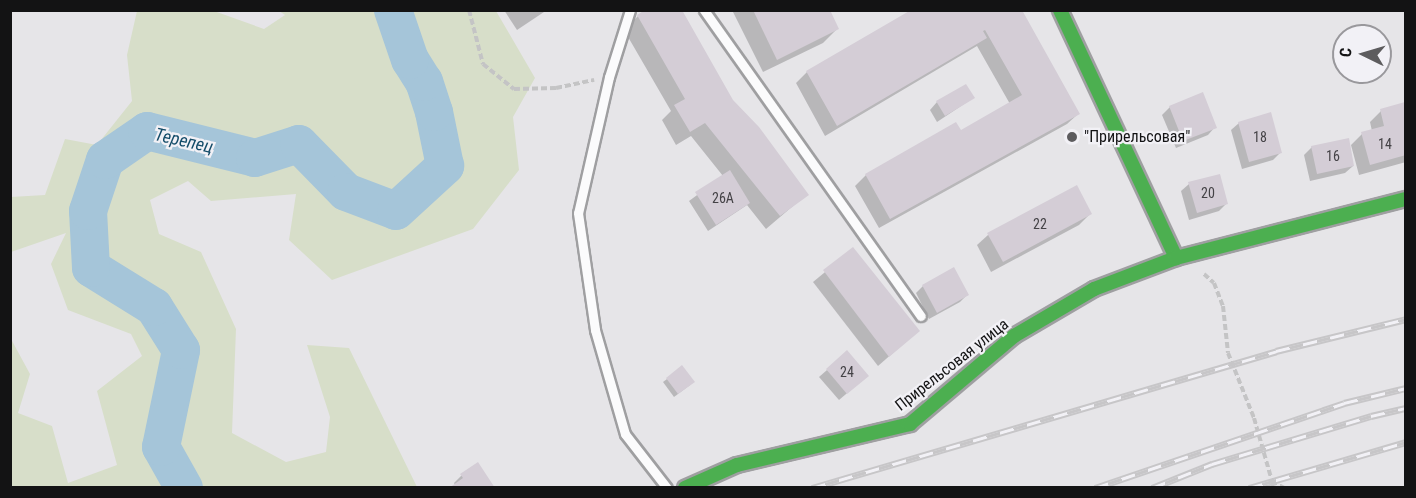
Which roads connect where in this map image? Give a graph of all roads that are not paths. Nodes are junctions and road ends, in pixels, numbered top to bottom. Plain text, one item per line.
1 (630, 10) edge
2 (705, 10) edge
3 (1060, 10) edge
4 (1406, 199) edge
5 (1176, 258) junction
6 (921, 316) dead end
7 (667, 488) edge
8 (685, 488) edge

1 - 7 lane
2 - 6 lane
3 - 5 street
4 - 5 street, Прирельсовая улица
5 - 8 street, Прирельсовая улица

